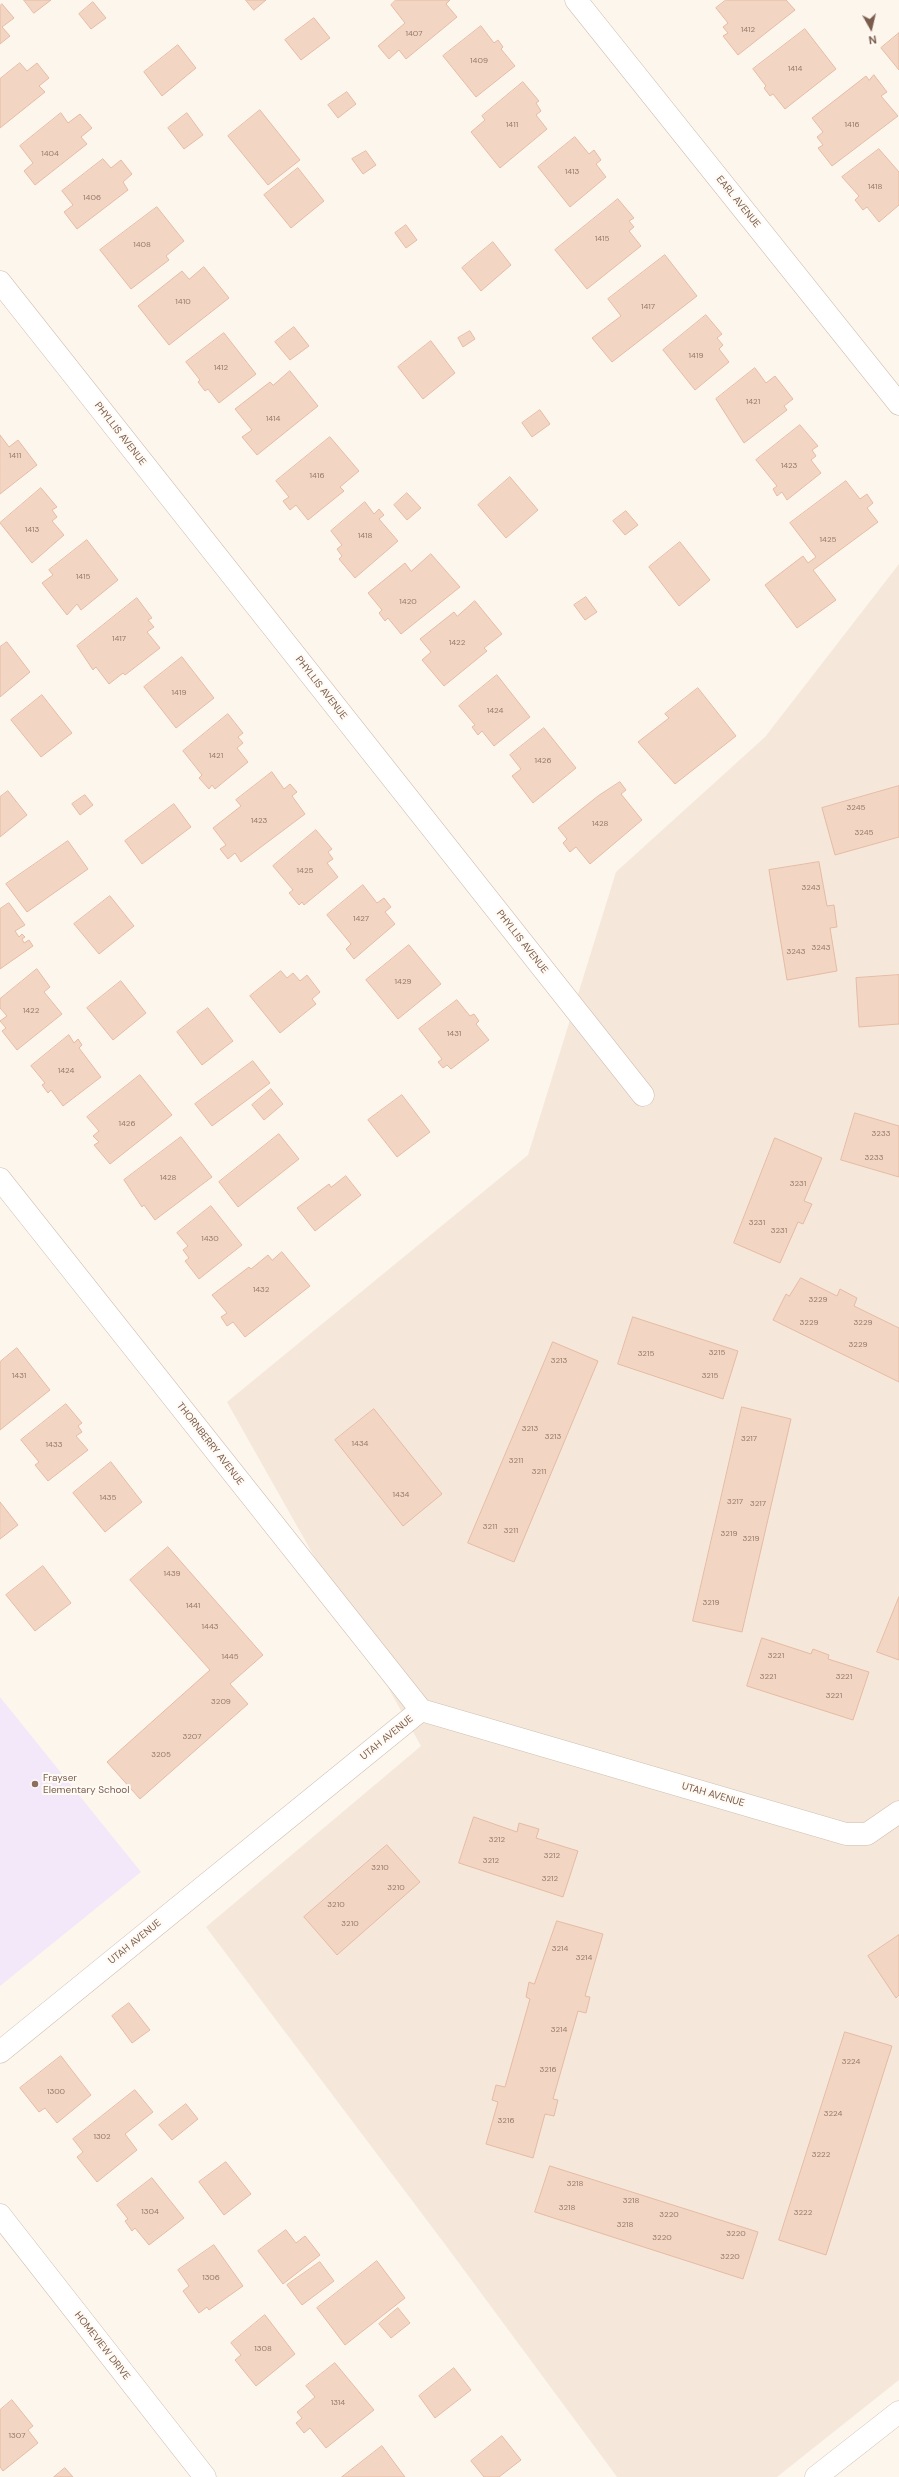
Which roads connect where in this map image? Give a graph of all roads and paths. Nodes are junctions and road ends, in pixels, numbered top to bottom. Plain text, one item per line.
1 (576, 0) edge
2 (0, 282) edge
3 (899, 404) edge
4 (642, 1095) dead end
5 (0, 1179) edge
6 (421, 1710) junction
7 (899, 1812) edge
8 (0, 2052) edge
9 (0, 2215) edge
10 (899, 2412) edge
11 (204, 2477) edge
12 (816, 2477) edge

1 - 3 street, EARL AVENUE
2 - 4 street, PHYLLIS AVENUE
5 - 6 street, THORNBERRY AVENUE
6 - 7 street, UTAH AVENUE
6 - 8 street, UTAH AVENUE
9 - 11 street, HOMEVIEW DRIVE
10 - 12 street

